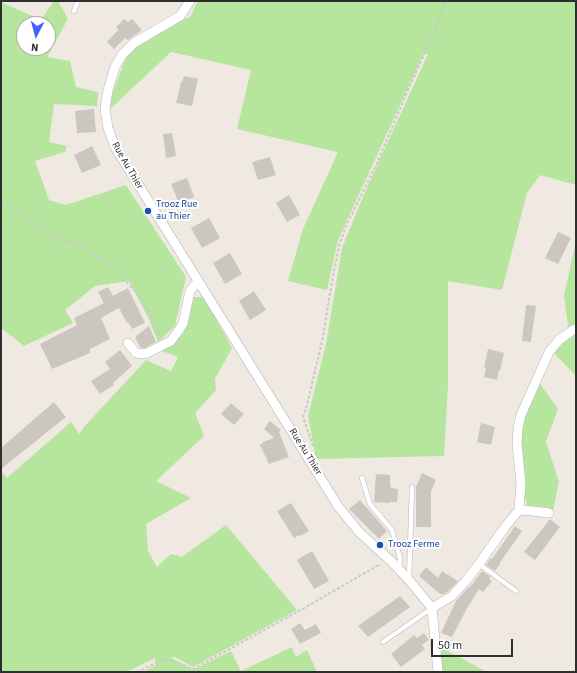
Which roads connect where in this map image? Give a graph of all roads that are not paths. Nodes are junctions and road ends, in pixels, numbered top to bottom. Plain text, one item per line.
1 (78, 1) edge
2 (190, 1) edge
3 (74, 11) dead end
4 (198, 281) junction
5 (576, 329) edge
6 (128, 343) dead end
7 (362, 478) dead end
8 (412, 487) dead end
9 (518, 510) junction
10 (549, 513) dead end
11 (480, 564) junction
12 (399, 570) junction
13 (409, 580) junction
14 (516, 591) dead end
15 (432, 608) junction
16 (383, 642) dead end
17 (438, 672) edge

1 - 3 lane
2 - 4 street, Rue Au Thier
4 - 6 street
4 - 12 street, Rue Au Thier
5 - 9 street
7 - 12 lane
8 - 13 lane
9 - 10 street
9 - 11 street
11 - 14 lane
11 - 15 street
12 - 13 street, Rue Au Thier
13 - 15 street, Rue Au Thier
15 - 16 lane
15 - 17 street

